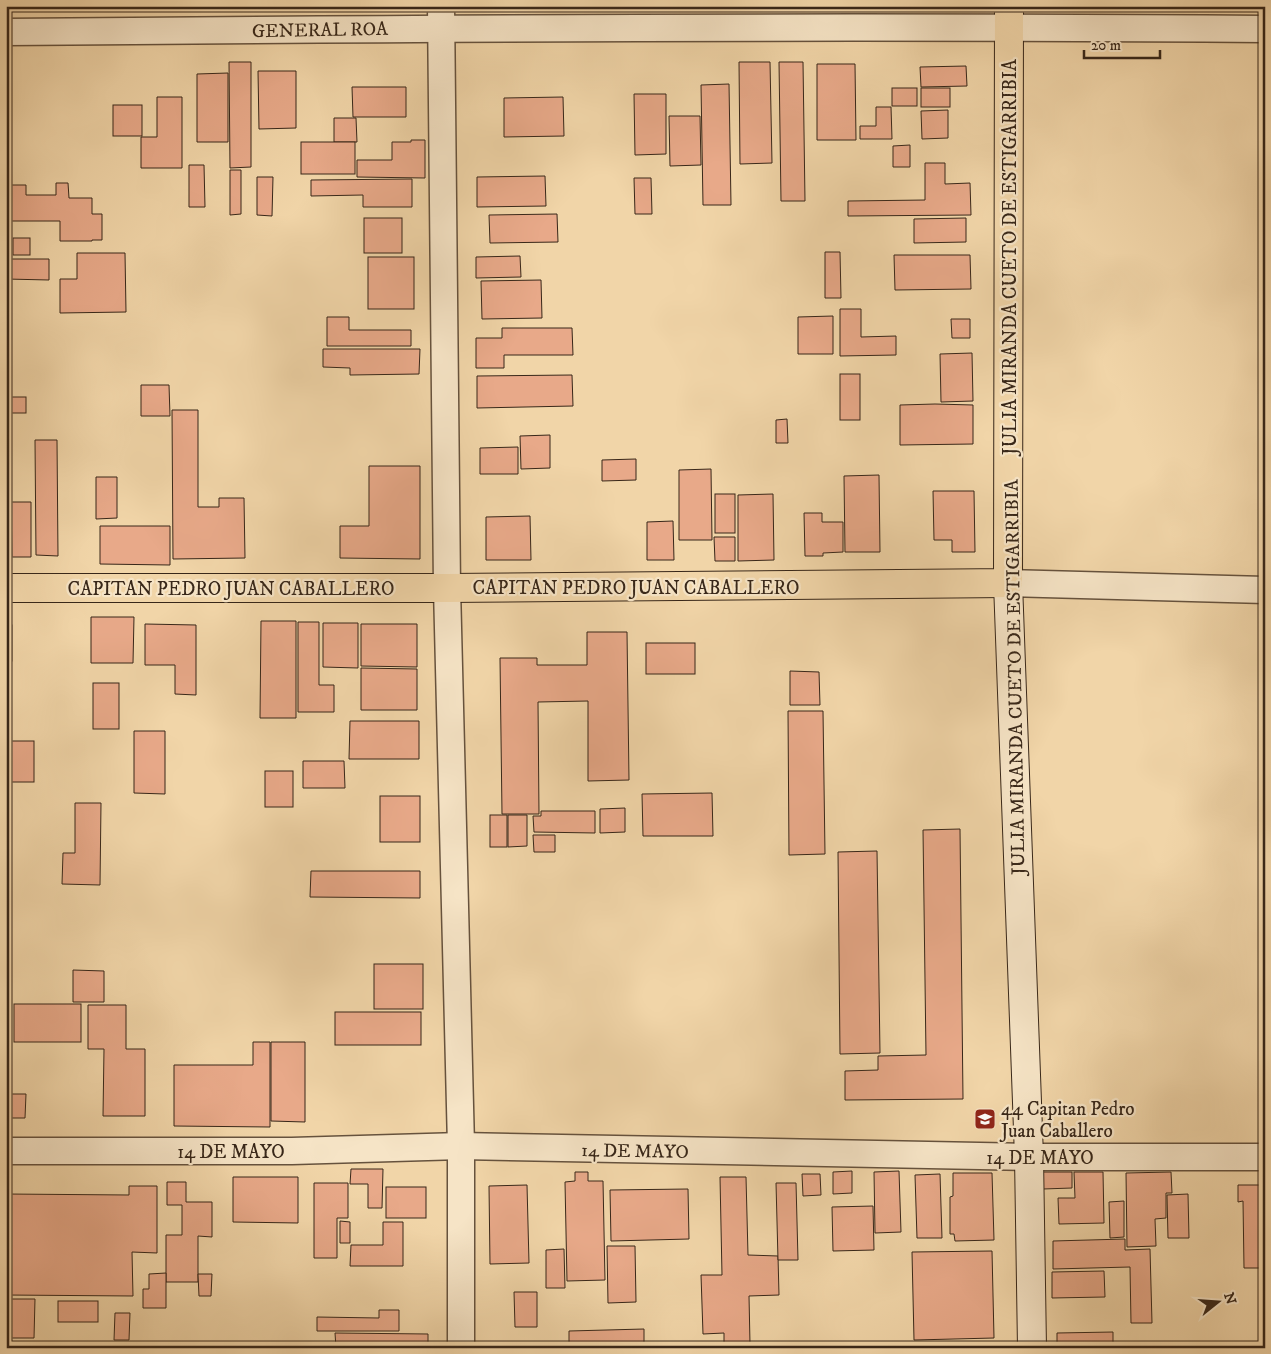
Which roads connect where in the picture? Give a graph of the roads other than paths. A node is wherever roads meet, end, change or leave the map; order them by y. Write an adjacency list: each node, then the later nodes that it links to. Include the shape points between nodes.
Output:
1 (442, 17): 2 (street, GENERAL ROA); 4 (street, GENERAL ROA); 7 (street)
2 (1009, 17): 3 (street, GENERAL ROA); 5 (main road, JULIA MIRANDA CUETO DE ESTIGARRIBIA)
3 (1265, 29)
4 (6, 32)
5 (1008, 584): 7 (main road, CAPITAN PEDRO JUAN CABALLERO); 8 (street, CAPITAN PEDRO JUAN CABALLERO); 11 (main road, JULIA MIRANDA CUETO DE ESTIGARRIBIA)
6 (6, 588): 7 (main road, CAPITAN PEDRO JUAN CABALLERO)
7 (447, 588): 9 (street)
8 (1265, 590)
9 (461, 1146): 10 (street, 14 DE MAYO, via 292,1151); 11 (street, 14 DE MAYO); 13 (street)
10 (6, 1151)
11 (1029, 1157): 12 (street, 14 DE MAYO); 14 (main road, JULIA MIRANDA CUETO DE ESTIGARRIBIA)
12 (1265, 1157)
13 (461, 1348)
14 (1032, 1348)

